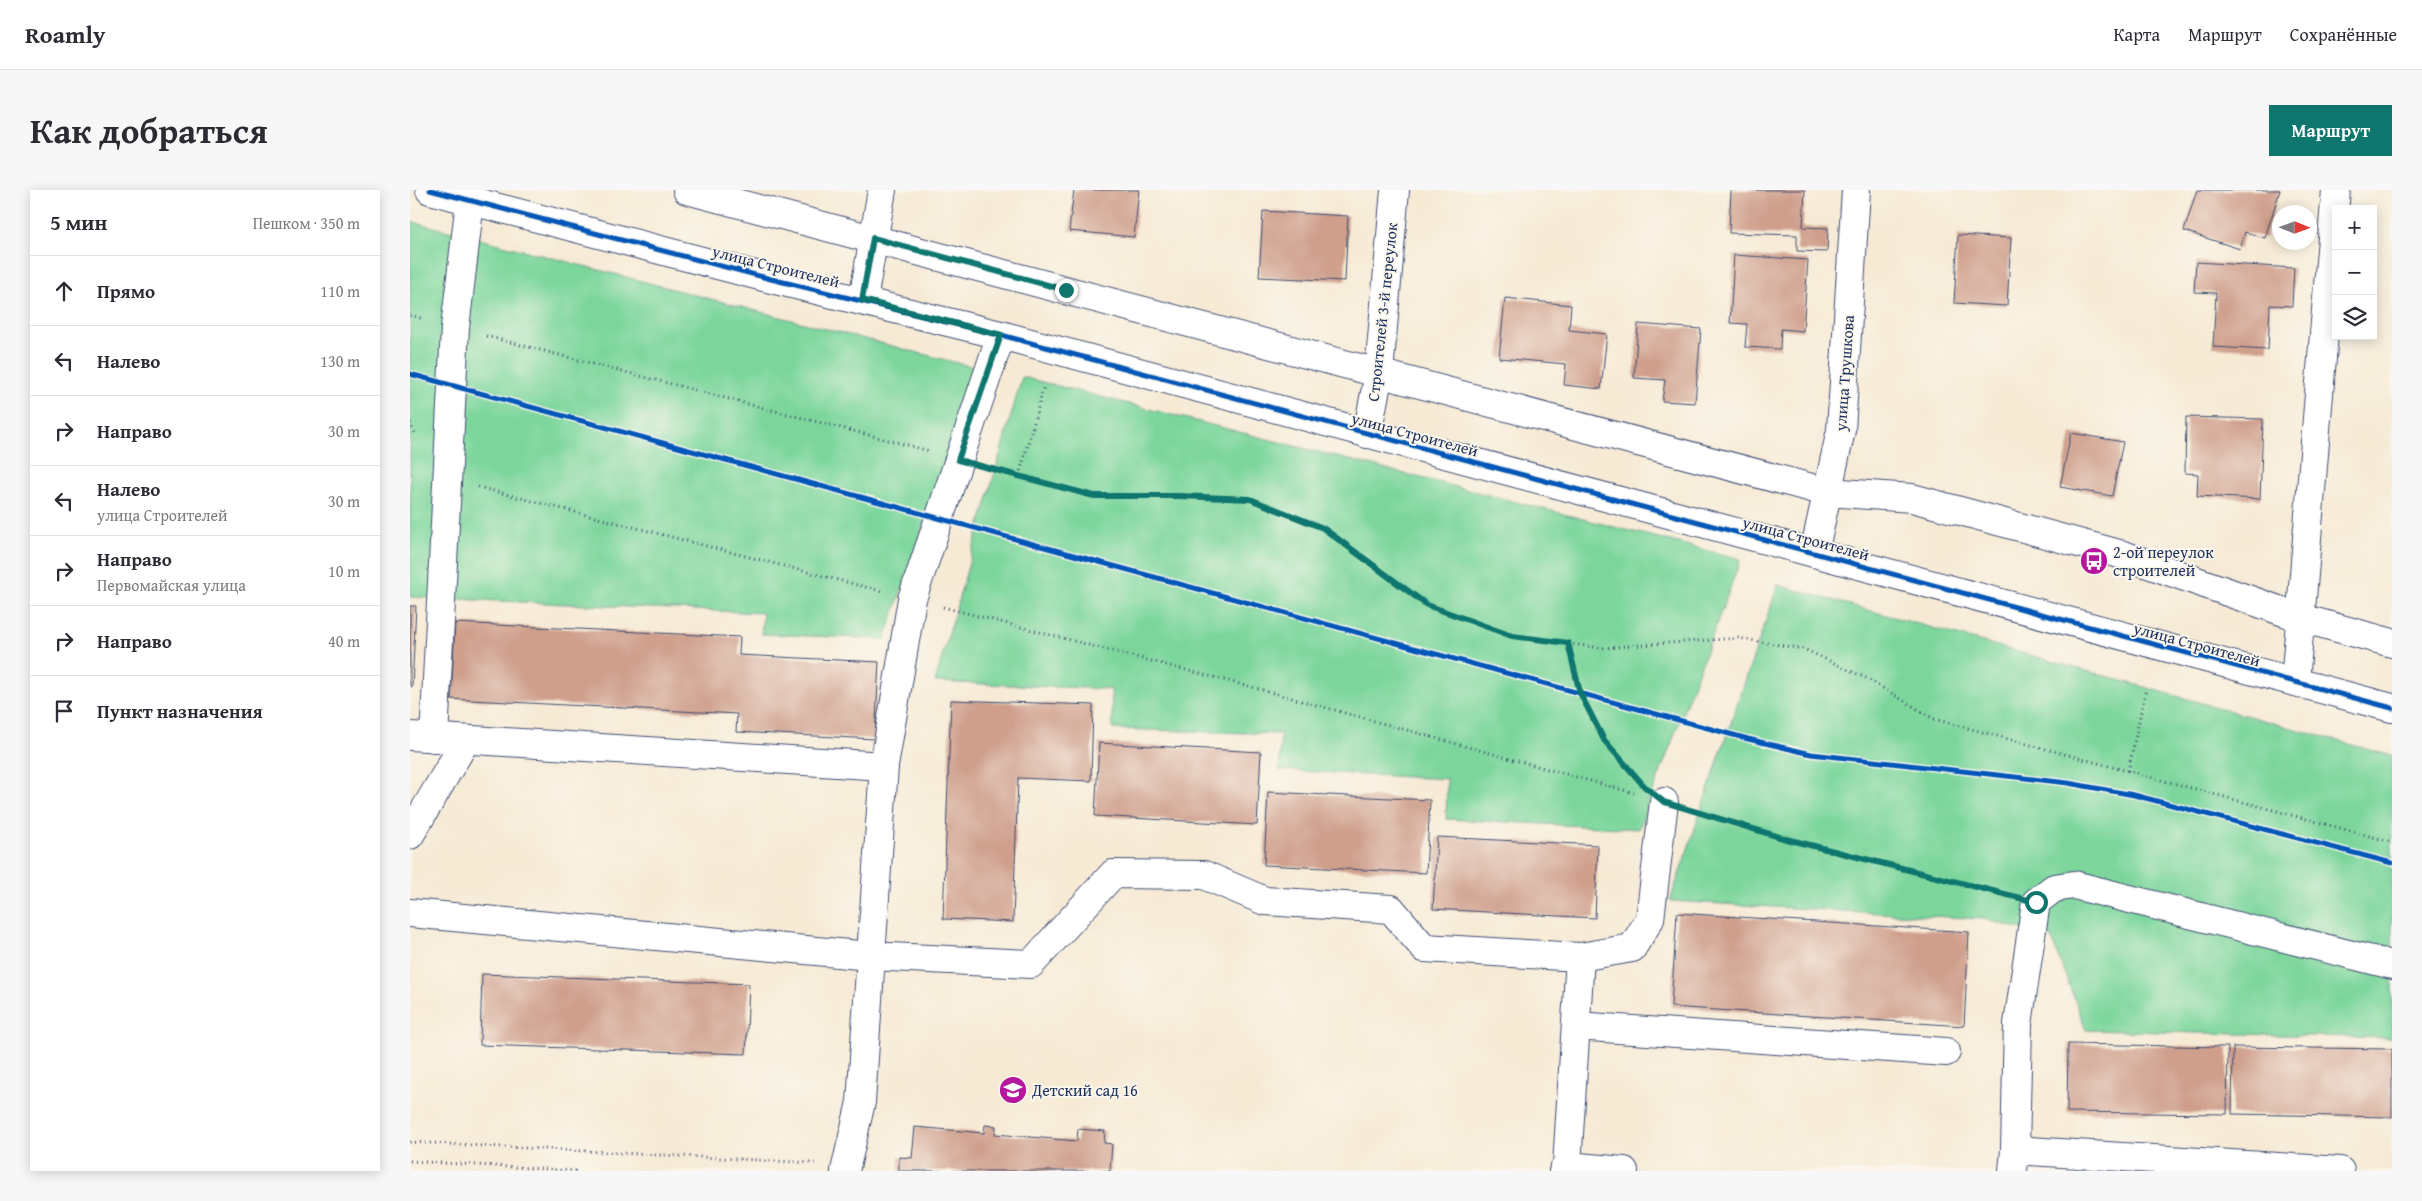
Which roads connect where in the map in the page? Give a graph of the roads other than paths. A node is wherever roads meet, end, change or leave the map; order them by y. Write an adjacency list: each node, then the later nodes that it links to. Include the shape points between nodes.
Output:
1 (430, 190): 7 (street, улица Строителей)
2 (687, 190): 8 (street)
3 (882, 190): 8 (street)
4 (1395, 190): 11 (street, Строителей 3-й переулок)
5 (1856, 190): 13 (street, улица Трушкова, via 1840,430)
6 (2336, 190): 15 (street)
7 (470, 201): 9 (street, улица Строителей); 19 (street, via 456,328 448,479)
8 (873, 238): 9 (street); 11 (street)
9 (862, 300): 10 (street, улица Строителей)
10 (1001, 335): 12 (street, улица Строителей); 21 (street, via 912,599)
11 (1379, 373): 12 (street, Строителей 3-й переулок); 13 (street)
12 (1367, 434): 14 (street, улица Строителей)
13 (1827, 492): 14 (street, улица Трушкова); 15 (street, via 1922,501 2123,555)
14 (1814, 553): 17 (street, улица Строителей)
15 (2301, 618): 16 (street); 17 (street)
16 (2392, 643)
17 (2295, 682): 18 (street, улица Строителей)
18 (2392, 708)
19 (422, 737): 20 (street)
20 (466, 740): 21 (street); 23 (street)
21 (884, 766): 25 (street)
22 (1664, 802): 26 (street, via 1650,919 1632,948)
23 (410, 835)
24 (410, 913): 25 (street)
25 (870, 956): 26 (street, via 1031,964 1113,874 1204,875 1265,901 1391,909 1424,948); 31 (street, via 861,1102)
26 (1580, 957): 28 (street)
27 (2392, 965): 30 (street, via 2074,885 2054,888 2036,902 2018,1024)
28 (1576, 1026): 29 (street); 32 (street)
29 (1946, 1052)
30 (2014, 1160): 34 (street)
31 (845, 1168)
32 (1565, 1168): 33 (street)
33 (1624, 1171)
34 (2340, 1171)

